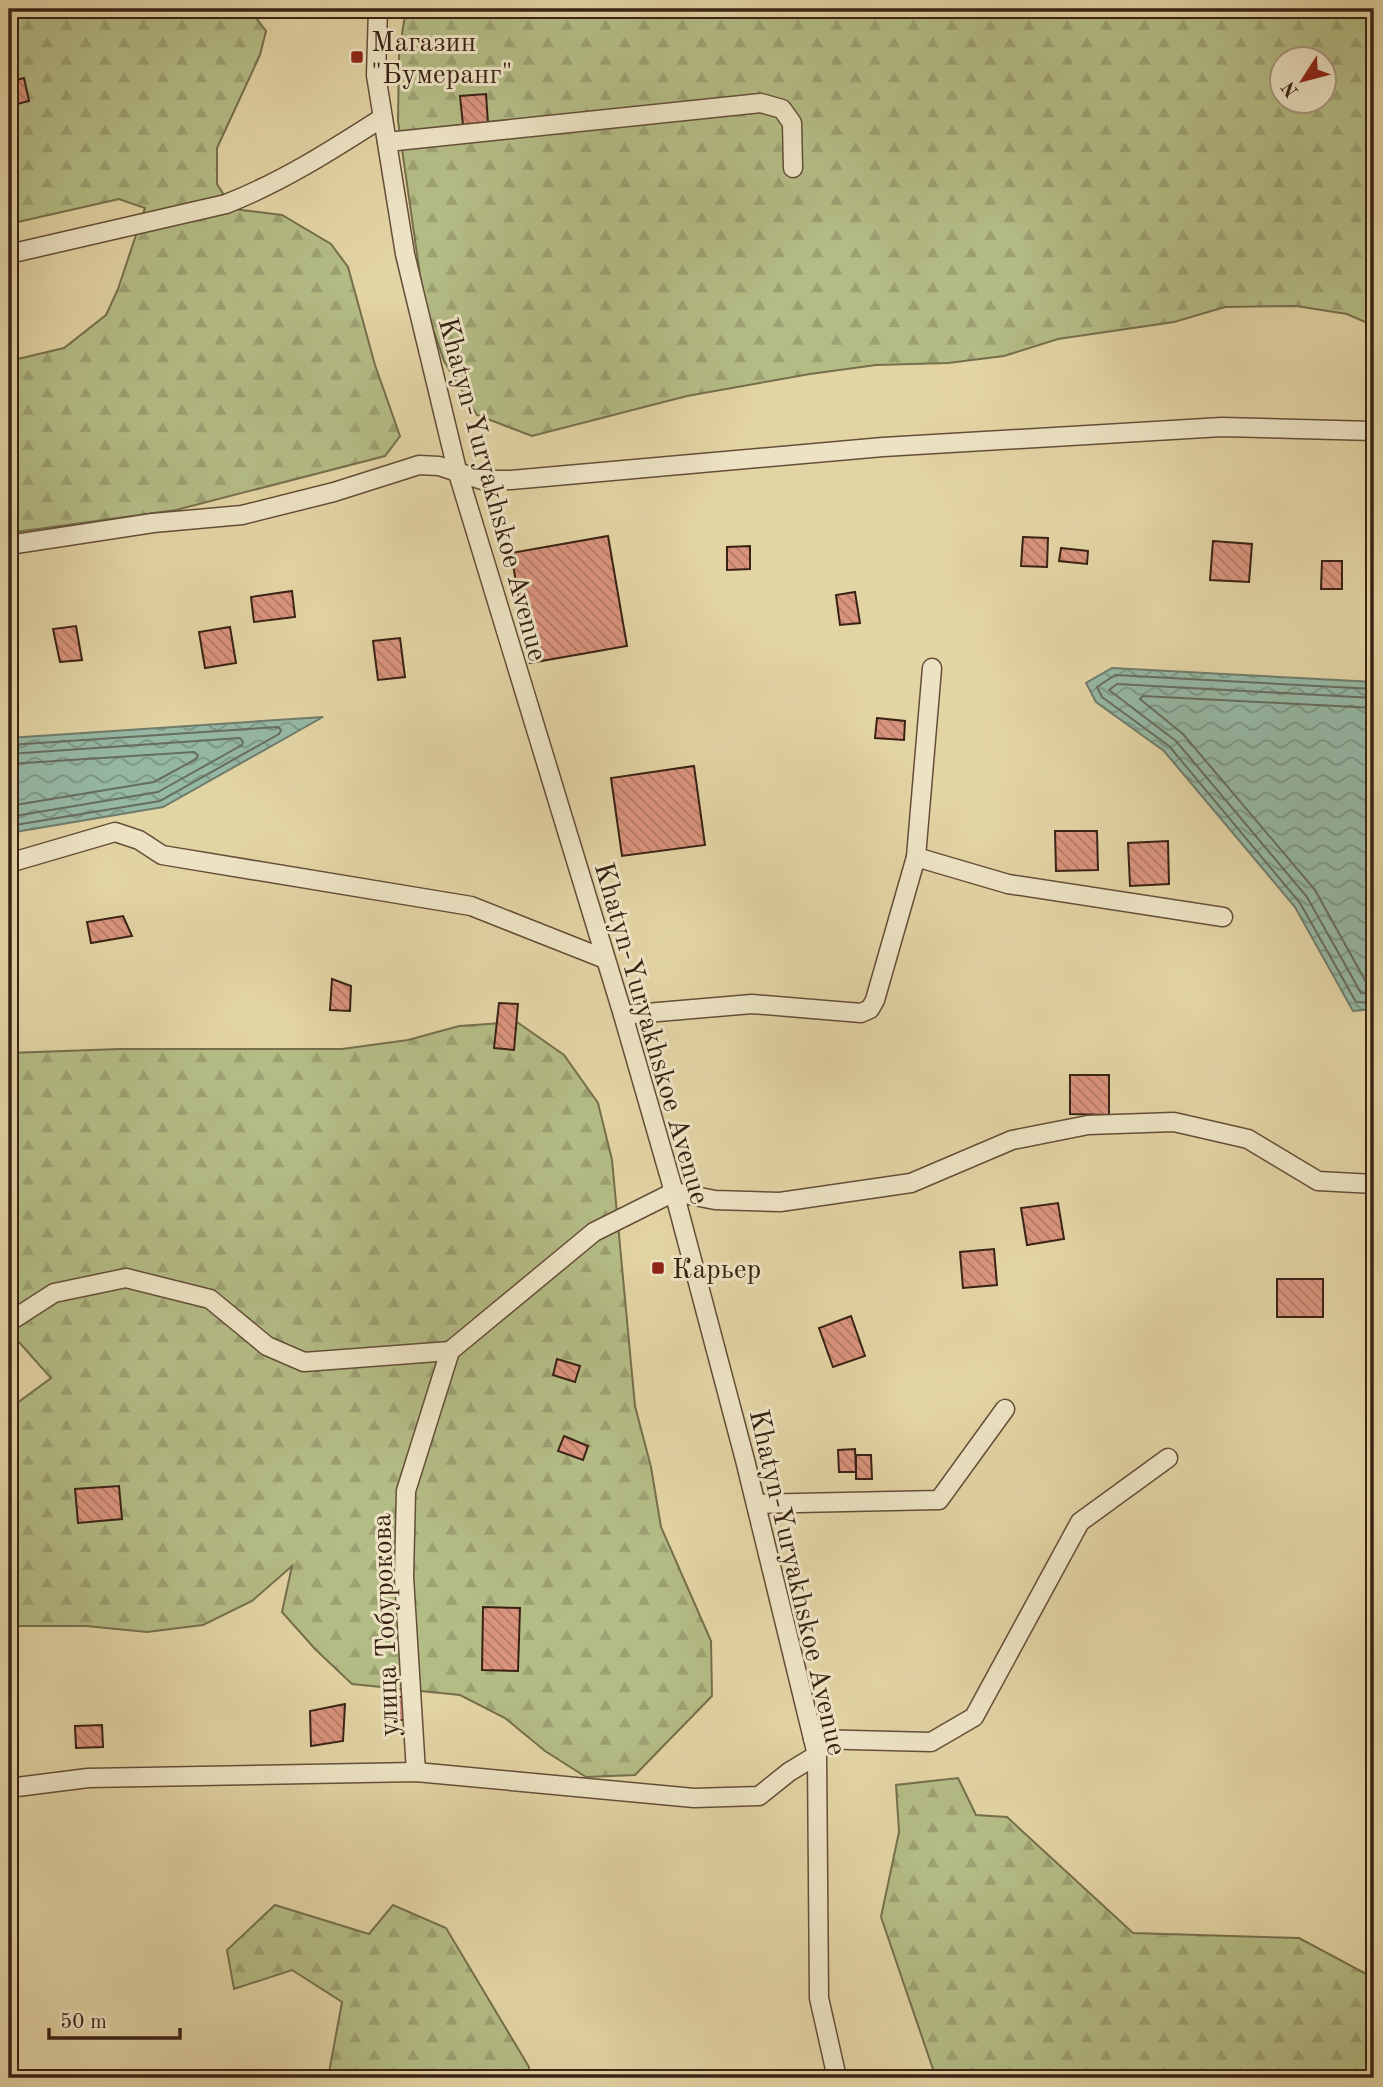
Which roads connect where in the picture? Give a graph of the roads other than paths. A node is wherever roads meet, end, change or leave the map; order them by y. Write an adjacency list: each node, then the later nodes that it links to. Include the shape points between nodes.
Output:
1 (377, 9): 2 (street, Khatyn-Yuryakhskoe Avenue, via 376,75)
2 (382, 118): 3 (street, Khatyn-Yuryakhskoe Avenue); 5 (street, via 300,169 226,204)
3 (387, 142): 4 (street, via 761,103 782,109 792,122); 7 (street, Khatyn-Yuryakhskoe Avenue, via 405,254)
4 (793, 168)
5 (9, 254)
6 (1374, 431): 7 (street, via 1208,428 883,447 511,480 482,480)
7 (457, 470): 8 (street, via 419,465 242,515); 13 (street, Khatyn-Yuryakhskoe Avenue)
8 (9, 545)
9 (932, 668): 10 (street)
10 (915, 857): 12 (street, via 1008,884); 14 (street, via 870,1009 861,1013 752,1004)
11 (9, 863): 13 (street, via 115,832 162,855 471,906)
12 (1223, 917)
13 (605, 959): 14 (street, Khatyn-Yuryakhskoe Avenue)
14 (623, 1015): 16 (street, Khatyn-Yuryakhskoe Avenue)
15 (1374, 1184): 16 (street, via 1318,1181 1248,1139 1174,1122 1088,1125 1012,1140 911,1183 780,1202 715,1200)
16 (674, 1192): 18 (street, via 594,1232); 21 (street, Khatyn-Yuryakhskoe Avenue)
17 (9, 1322): 18 (street, via 54,1293 126,1278 209,1299 267,1346 304,1362)
18 (450, 1351): 23 (street, улица Тобурокова, via 405,1491 404,1577)
19 (1005, 1409): 21 (street, via 939,1500)
20 (1168, 1458): 22 (street, via 1080,1522 975,1717 930,1742)
21 (756, 1504): 22 (street, Khatyn-Yuryakhskoe Avenue)
22 (815, 1747): 23 (street, via 759,1796 694,1798); 25 (street, Khatyn-Yuryakhskoe Avenue, via 819,1998)
23 (416, 1772): 24 (street, via 88,1778)
24 (9, 1788)
25 (837, 2078)

